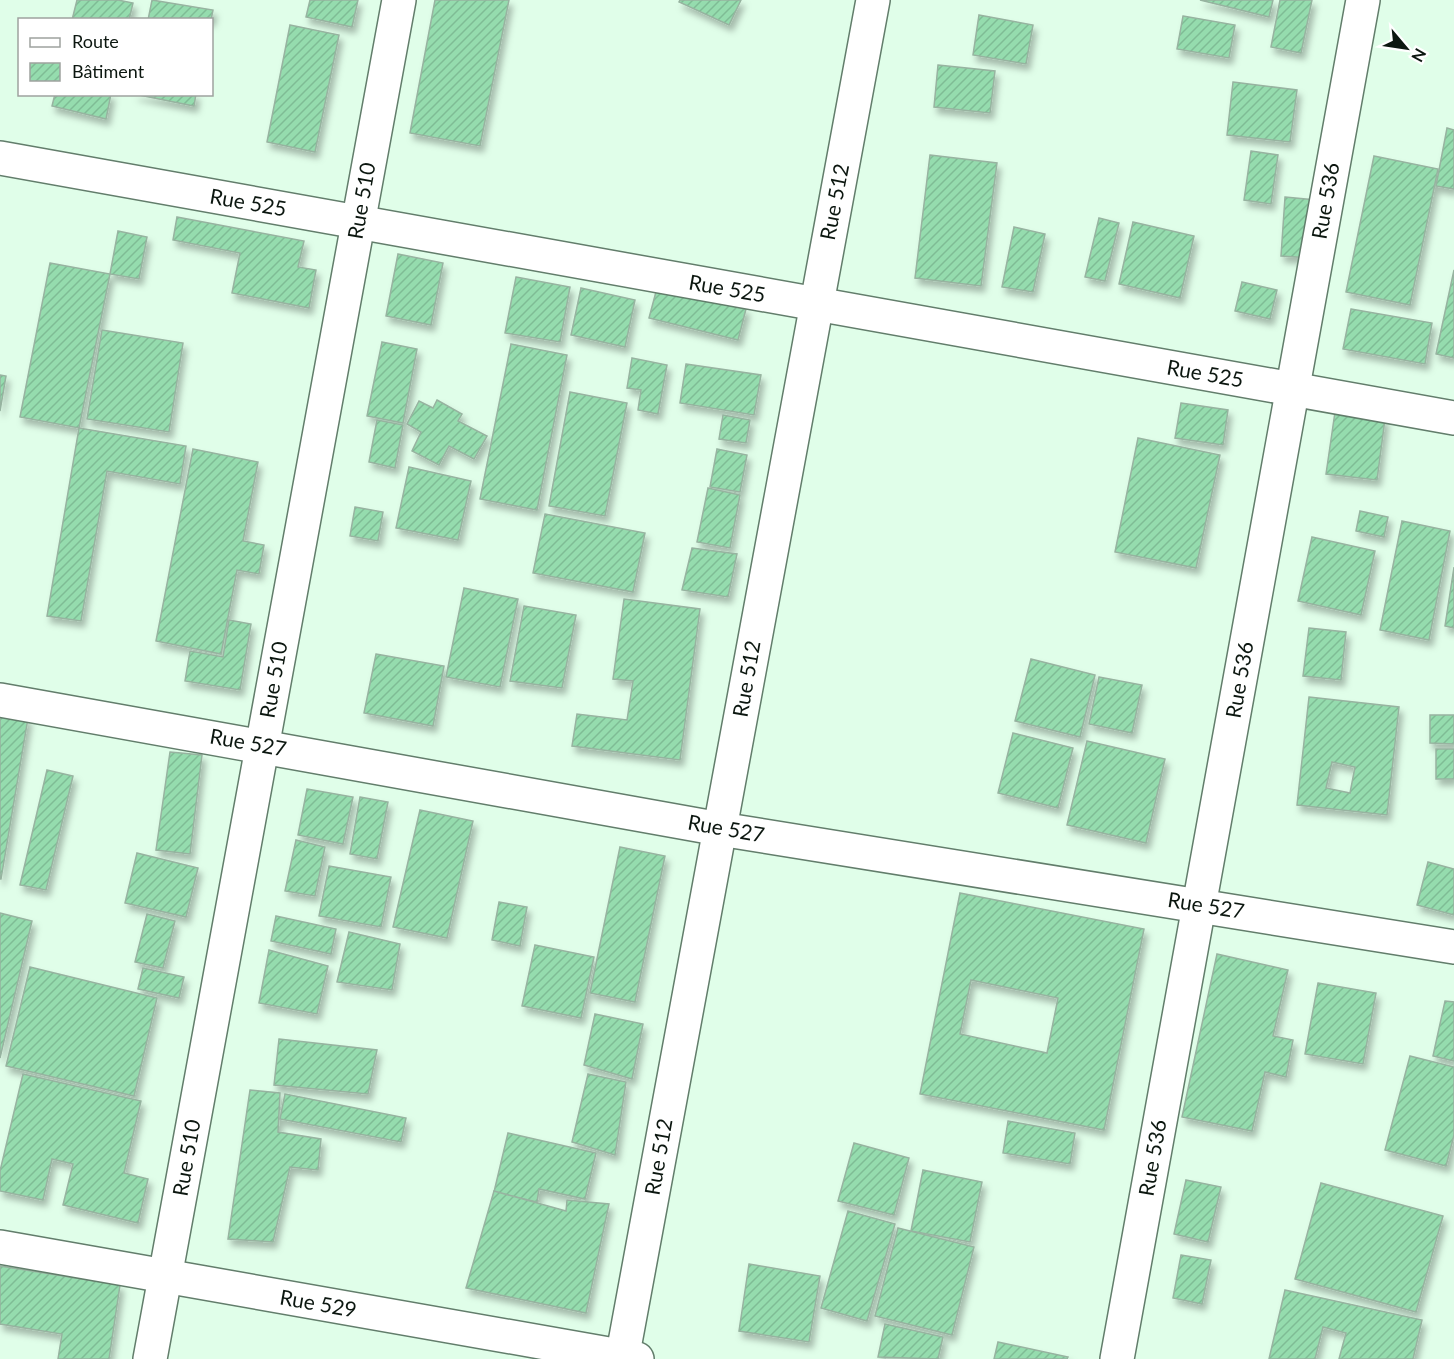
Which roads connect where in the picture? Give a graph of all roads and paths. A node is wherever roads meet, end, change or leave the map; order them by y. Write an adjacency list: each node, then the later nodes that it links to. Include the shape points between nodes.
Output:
1 (399, 0): 5 (street, Rue 510)
2 (873, 0): 6 (street, Rue 512)
3 (1362, 0): 7 (street, Rue 536)
4 (0, 158): 5 (street, Rue 525)
5 (358, 223): 6 (street, Rue 525); 10 (street, Rue 510)
6 (816, 305): 7 (street, Rue 525); 11 (street, Rue 512)
7 (1293, 389): 8 (street, Rue 525); 12 (street, Rue 536)
8 (1454, 418)
9 (0, 700): 10 (street, Rue 527)
10 (262, 745): 11 (street, Rue 527); 15 (street, Rue 510)
11 (720, 829): 12 (street, Rue 527); 16 (street, Rue 512)
12 (1199, 904): 13 (street, Rue 527); 18 (street, Rue 536)
13 (1454, 947)
14 (0, 1247): 15 (street, Rue 529)
15 (165, 1278): 16 (street, Rue 529); 17 (street, Rue 510)
16 (627, 1358)
17 (150, 1359)
18 (1117, 1359)

